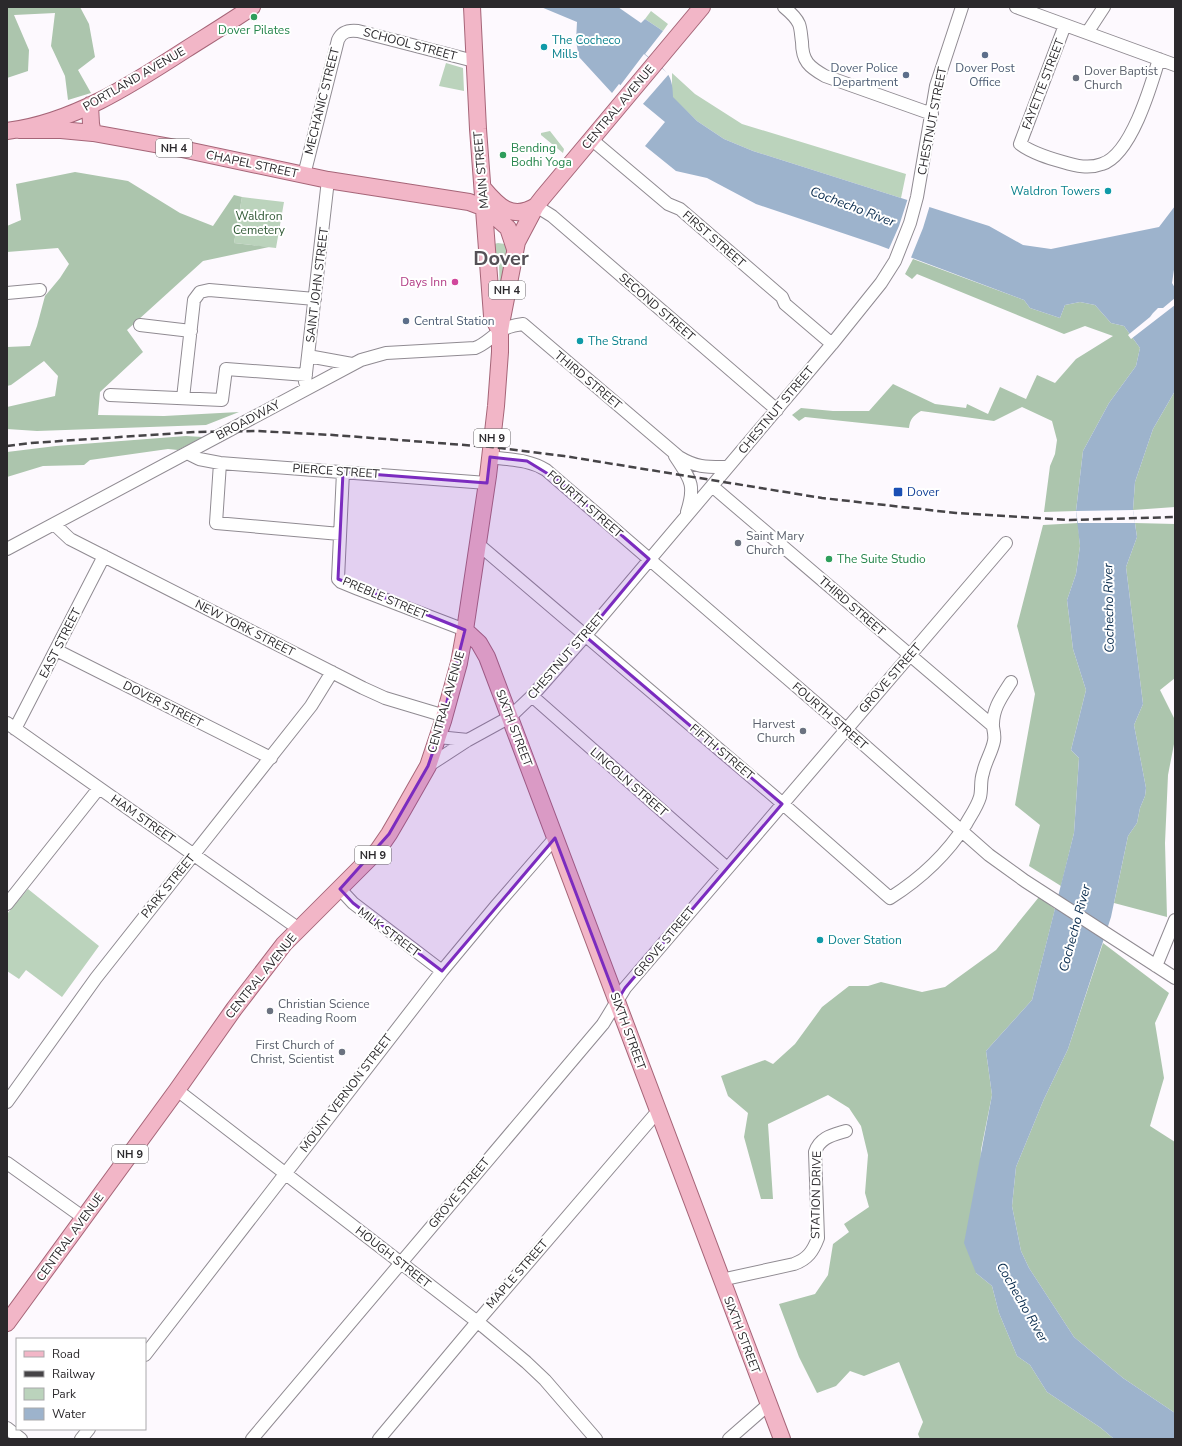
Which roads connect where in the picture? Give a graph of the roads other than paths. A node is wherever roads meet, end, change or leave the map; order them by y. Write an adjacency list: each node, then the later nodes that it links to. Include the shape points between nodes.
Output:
1 (252, 7): 14 (main road, PORTLAND AVENUE, via 162,65)
2 (472, 7): 12 (main road, MAIN STREET)
3 (702, 7): 18 (main road, CENTRAL AVENUE / NH 4)
4 (784, 7): 15 (street, via 798,22 802,52 816,71)
5 (962, 7): 15 (street, CHESTNUT STREET, via 938,80)
6 (1016, 7): 8 (street)
7 (1104, 7): 10 (street)
8 (1065, 25): 10 (street); 11 (street, FAYETTE STREET, via 1020,144 1048,157 1090,167 1109,161 1130,136)
9 (346, 31): 12 (street, SCHOOL STREET, via 358,31); 19 (street, MECHANIC STREET, via 338,40)
10 (1087, 33): 11 (street)
11 (1159, 59): 13 (street)
12 (474, 61): 21 (main road, MAIN STREET)
13 (1175, 65)
14 (90, 105): 16 (main road, PORTLAND AVENUE, via 61,118); 17 (main road)
15 (932, 114): 32 (street, CHESTNUT STREET, via 920,184 910,223 895,261 881,283)
16 (13, 131): 17 (main road, CHAPEL STREET / NH 4, via 61,130)
17 (93, 133): 19 (main road, CHAPEL STREET / NH 4)
18 (591, 139): 22 (main road, CENTRAL AVENUE / NH 4); 32 (street, FIRST STREET, via 668,204 680,209)
19 (304, 175): 20 (main road, CHAPEL STREET / NH 4)
20 (328, 180): 23 (main road, CHAPEL STREET, via 469,202); 28 (street, SAINT JOHN STREET)
21 (483, 188): 22 (main road, via 508,211 527,212); 23 (main road, MAIN STREET)
22 (536, 206): 25 (main road, CENTRAL AVENUE / NH 4, via 517,242); 39 (street, SECOND STREET, via 552,216)
23 (485, 208): 24 (main road, MAIN STREET / NH 9); 25 (main road, via 508,228)
24 (487, 242): 25 (main road, via 493,237); 31 (main road, MAIN STREET / NH 9, via 492,316)
25 (513, 243): 31 (main road, CENTRAL AVENUE / NH 4)
26 (40, 290): 27 (street)
27 (7, 293)
28 (315, 299): 30 (street, via 204,291 194,300); 33 (street, SAINT JOHN STREET)
29 (140, 326): 30 (street)
30 (191, 331): 38 (street)
31 (500, 331): 34 (street, BROADWAY, via 482,346 475,348 386,353 370,356); 40 (street, THIRD STREET, via 523,324); 42 (main road, CENTRAL AVENUE / NH 9)
32 (832, 344): 39 (street, CHESTNUT STREET)
33 (308, 356): 34 (street); 35 (street, SAINT JOHN STREET)
34 (352, 364): 36 (street, BROADWAY)
35 (306, 375): 36 (street, SAINT JOHN STREET); 38 (street, via 226,369 222,400)
36 (305, 389): 41 (street, BROADWAY)
37 (110, 395): 38 (street)
38 (183, 398)
39 (777, 410): 44 (street, CHESTNUT STREET)
40 (672, 451): 44 (street, THIRD STREET, via 697,466); 48 (street, THIRD STREET, via 691,482 691,498)
41 (187, 453): 43 (street, PIERCE STREET); 49 (street, BROADWAY)
42 (490, 457): 46 (main road, CENTRAL AVENUE / NH 9); 55 (street, FOURTH STREET, via 536,464)
43 (220, 463): 45 (street, PIERCE STREET); 50 (street, via 216,523)
44 (728, 467): 47 (street, CHESTNUT STREET)
45 (343, 472): 46 (street, PIERCE STREET); 50 (street, PREBLE STREET)
46 (487, 483): 52 (main road, CENTRAL AVENUE / NH 9)
47 (712, 486): 48 (street, CHESTNUT STREET); 59 (street, THIRD STREET)
48 (685, 518): 55 (street, CHESTNUT STREET)
49 (54, 524): 53 (street, BROADWAY); 54 (street, NEW YORK STREET, via 70,539)
50 (340, 534): 56 (street, PREBLE STREET, via 338,579 341,582)
51 (1006, 543): 59 (street, GROVE STREET)
52 (478, 544): 56 (main road, CENTRAL AVENUE / NH 9); 57 (street, FIFTH STREET)
53 (7, 549)
54 (104, 556): 58 (street, EAST STREET); 60 (street, NEW YORK STREET)
55 (649, 559): 57 (street, CHESTNUT STREET); 67 (street, FOURTH STREET)
56 (466, 630): 63 (main road, CENTRAL AVENUE / NH 9); 64 (main road, SIXTH STREET, via 479,643 487,657)
57 (589, 639): 62 (street, CHESTNUT STREET); 73 (street, FIFTH STREET)
58 (56, 650): 65 (street, EAST STREET); 70 (street, DOVER STREET)
59 (909, 656): 66 (street, THIRD STREET); 67 (street, GROVE STREET)
60 (332, 672): 63 (street, NEW YORK STREET, via 385,698); 70 (street, PARK STREET, via 311,706)
61 (1011, 682): 66 (street, via 999,701)
62 (532, 696): 64 (street, CHESTNUT STREET); 77 (street, LINCOLN STREET)
63 (445, 716): 68 (main road, CENTRAL AVENUE / NH 9)
64 (510, 717): 69 (street, CHESTNUT STREET); 75 (main road, SIXTH STREET)
65 (11, 726): 72 (street, HAM STREET)
66 (993, 726): 74 (street, via 994,743 983,771 980,798)
67 (846, 729): 73 (street, GROVE STREET); 74 (street, FOURTH STREET)
68 (438, 737): 69 (street); 71 (main road, CENTRAL AVENUE / NH 9)
69 (468, 740): 71 (street, CHESTNUT STREET)
70 (271, 758): 76 (street, PARK STREET)
71 (428, 766): 78 (main road, CENTRAL AVENUE / NH 9, via 378,850)
72 (99, 788): 76 (street, HAM STREET); 79 (street)
73 (782, 804): 74 (street, FIFTH STREET, via 890,898 927,870); 77 (street, GROVE STREET)
74 (962, 831): 82 (street, FOURTH STREET, via 1002,865)
75 (555, 838): 83 (street, MOUNT VERNON STREET); 85 (main road, SIXTH STREET)
76 (194, 854): 81 (street, HAM STREET); 87 (street, PARK STREET, via 96,978)
77 (727, 868): 85 (street, GROVE STREET, via 625,988)
78 (340, 889): 81 (main road, CENTRAL AVENUE / NH 9); 83 (street, MILK STREET, via 353,903)
79 (7, 904)
80 (1175, 920): 82 (street)
81 (299, 929): 86 (main road, CENTRAL AVENUE / NH 9, via 284,944 234,1009)
82 (1156, 966): 84 (street, FOURTH STREET)
83 (442, 971): 91 (street, MOUNT VERNON STREET)
84 (1175, 978)
85 (617, 1001): 88 (main road, SIXTH STREET); 93 (street, GROVE STREET, via 603,1024)
86 (177, 1090): 91 (street, HOUGH STREET); 92 (main road, CENTRAL AVENUE / NH 9)
87 (7, 1102)
88 (658, 1111): 94 (main road, SIXTH STREET); 95 (street, MAPLE STREET)
89 (846, 1131): 94 (street, STATION DRIVE, via 828,1136 817,1146 815,1152 818,1238 810,1254 794,1264)
90 (7, 1164): 92 (street)
91 (285, 1174): 93 (street, HOUGH STREET); 97 (street, MOUNT VERNON STREET)
92 (84, 1218): 96 (main road, CENTRAL AVENUE / NH 9)
93 (400, 1263): 95 (street, HOUGH STREET); 103 (street, GROVE STREET)
94 (721, 1280): 98 (main road, SIXTH STREET)
95 (477, 1322): 104 (street, MAPLE STREET); 105 (street, HOUGH STREET, via 545,1380)
96 (7, 1323)
97 (146, 1354)
98 (769, 1404): 106 (street); 107 (main road, SIXTH STREET)
99 (7, 1428): 101 (street)
100 (88, 1430): 102 (street)
101 (21, 1439)
102 (81, 1439)
103 (252, 1439)
104 (379, 1439)
105 (596, 1439)
106 (729, 1439)
107 (782, 1439)

